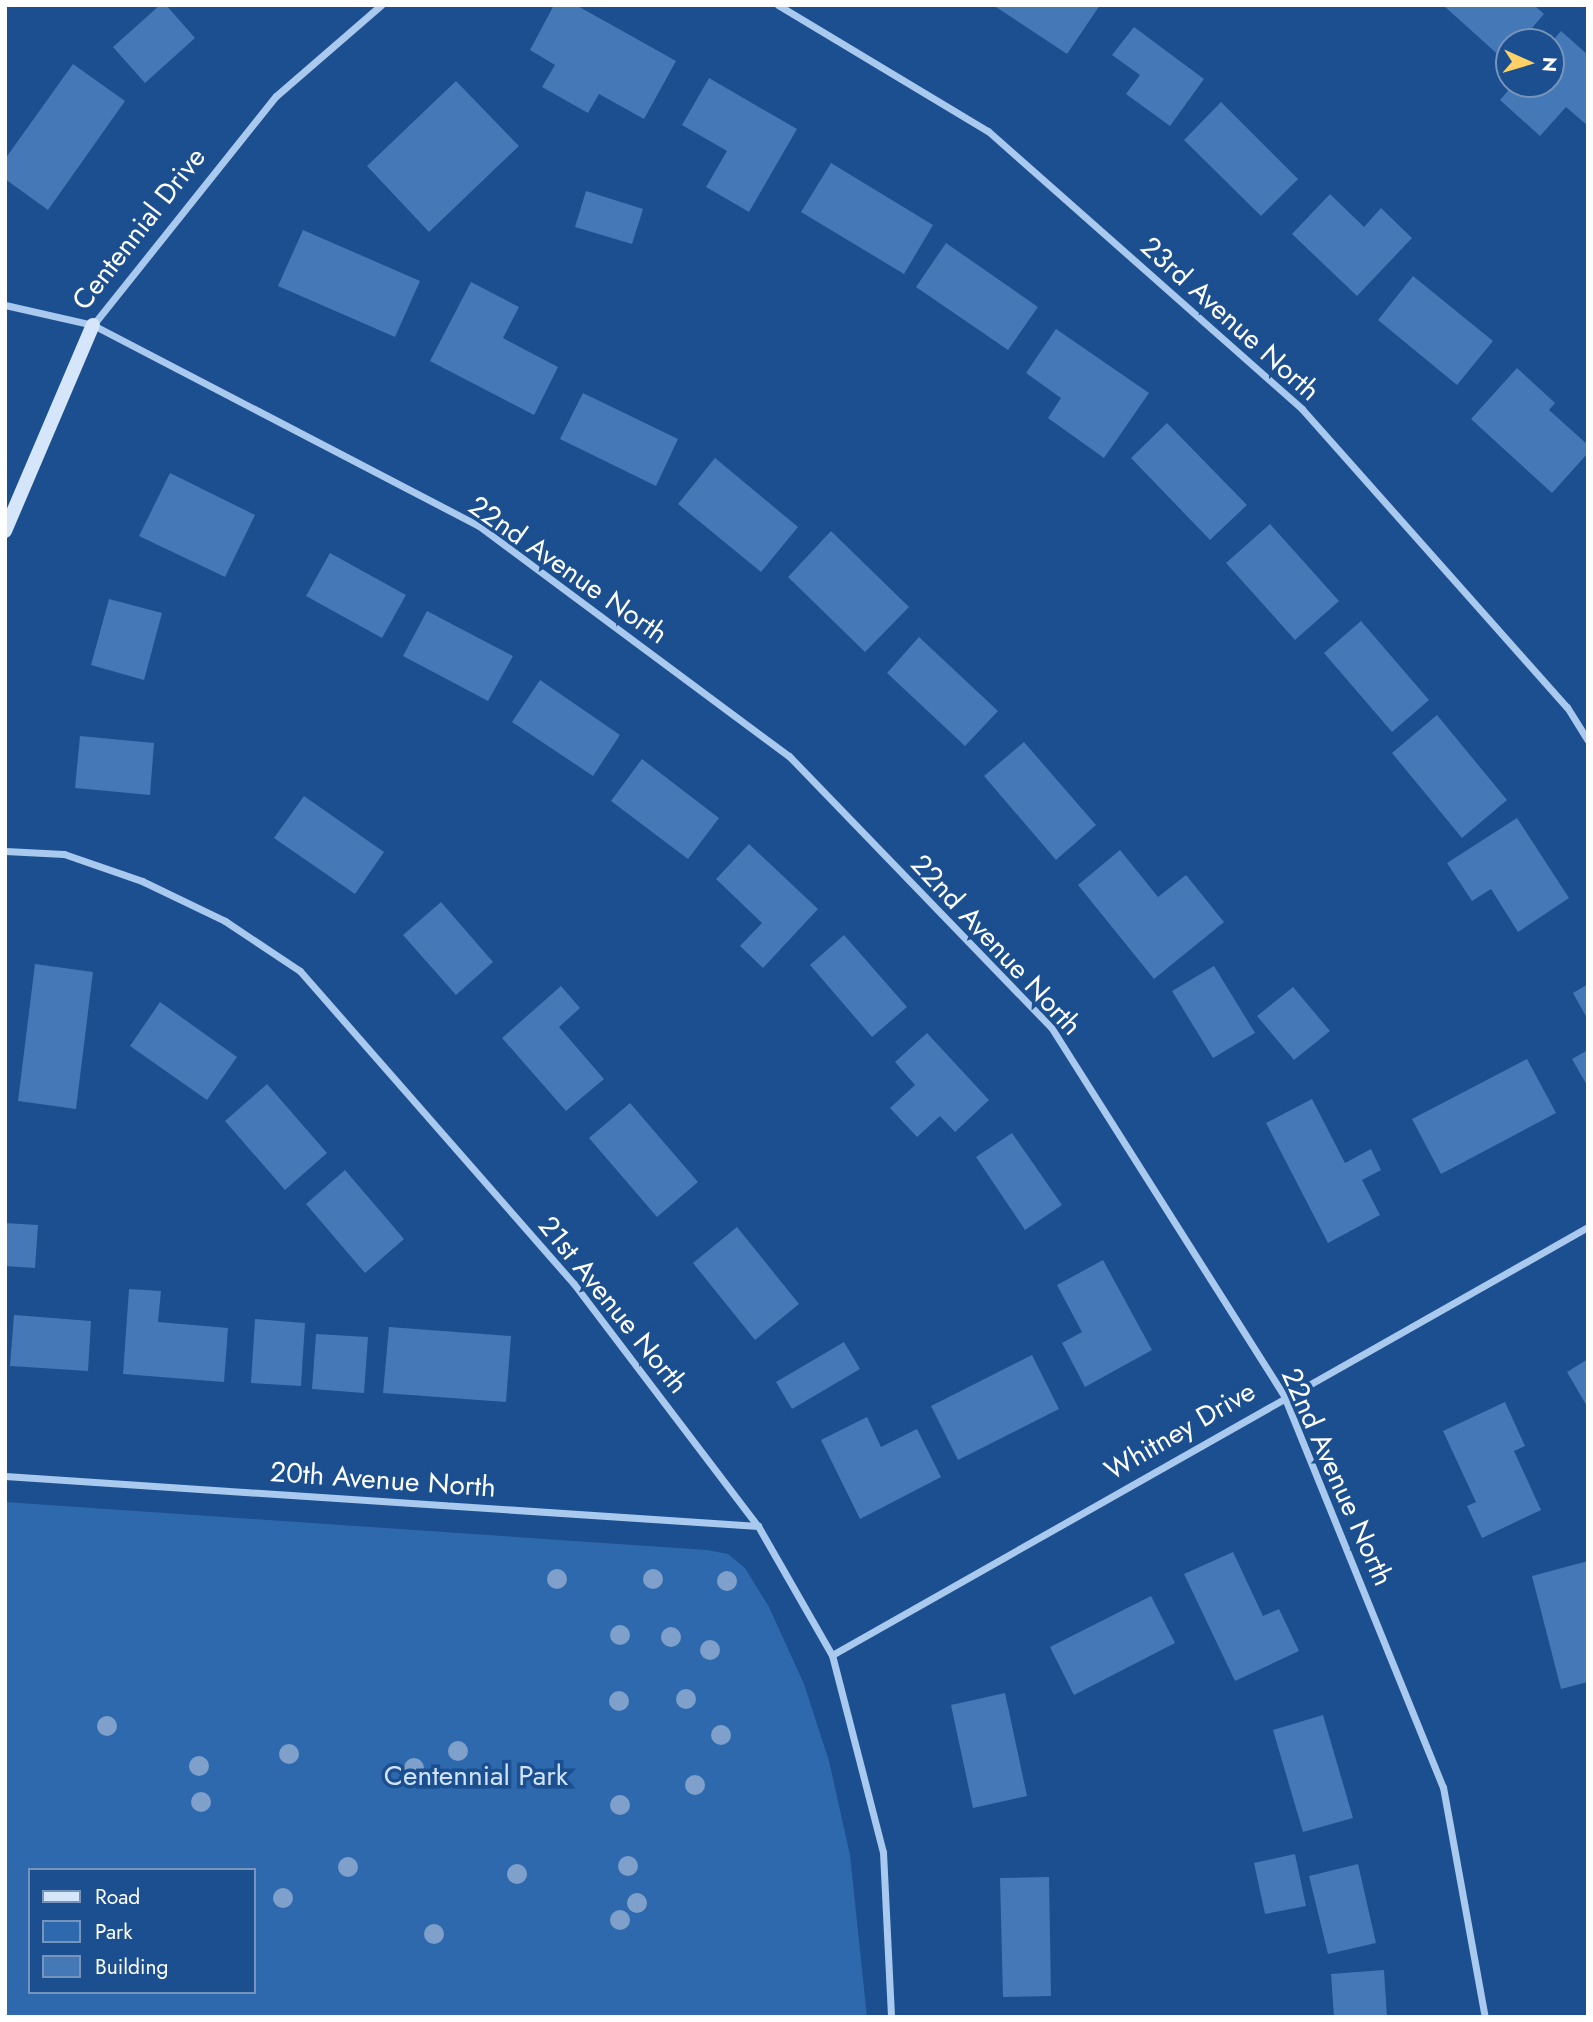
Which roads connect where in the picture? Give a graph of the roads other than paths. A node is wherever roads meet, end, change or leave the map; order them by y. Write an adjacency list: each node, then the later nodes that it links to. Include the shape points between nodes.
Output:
1 (381, 5): 4 (street, Centennial Drive, via 276,96)
2 (778, 5): 6 (street, 23rd Avenue North, via 988,131 1302,410 1567,707)
3 (5, 305): 4 (street, 22nd Avenue North)
4 (93, 325): 5 (street, Centennial Drive); 9 (street, 22nd Avenue North, via 479,526 789,756 1051,1027)
5 (5, 531)
6 (1588, 740)
7 (5, 851): 11 (street, 21st Avenue North, via 64,854 142,881 225,921 300,971 574,1284)
8 (1588, 1227): 9 (street, Whitney Drive)
9 (1284, 1396): 12 (street, Whitney Drive); 14 (street, 22nd Avenue North, via 1443,1787)
10 (5, 1476): 11 (street, 20th Avenue North)
11 (758, 1526): 12 (street, 21st Avenue North)
12 (832, 1655): 13 (street, 21st Avenue North, via 883,1852)
13 (891, 2017)
14 (1485, 2017)

